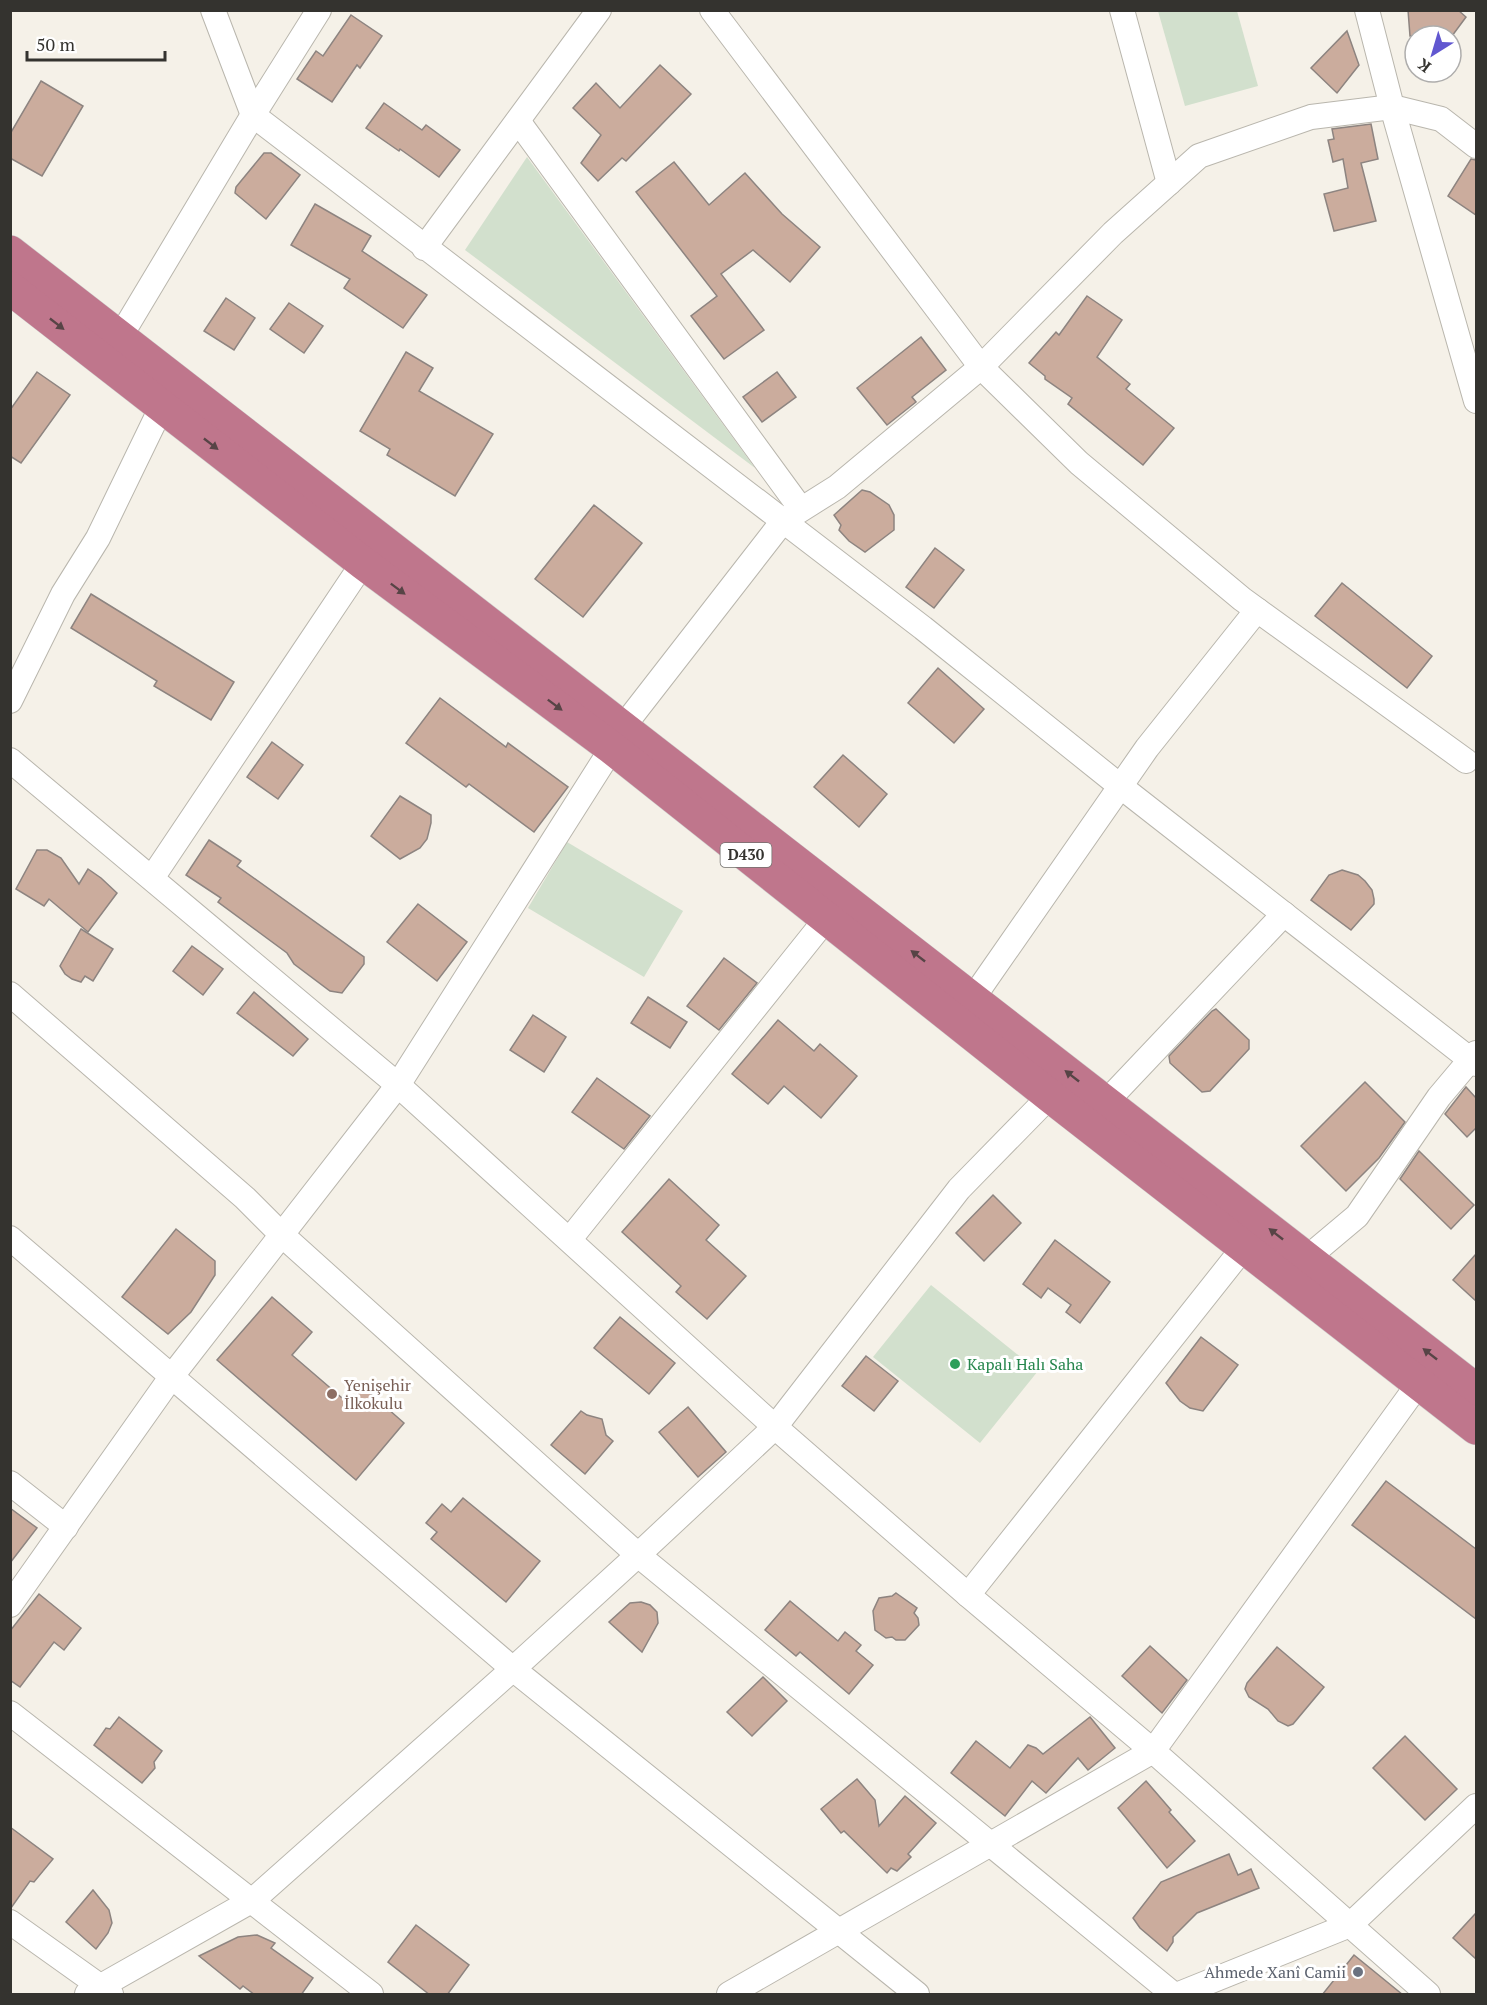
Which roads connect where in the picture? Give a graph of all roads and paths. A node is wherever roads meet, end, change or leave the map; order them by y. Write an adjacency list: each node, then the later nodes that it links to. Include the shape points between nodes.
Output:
1 (213, 10): 8 (street)
2 (319, 10): 8 (street)
3 (599, 10): 9 (street)
4 (712, 10): 16 (street)
5 (1122, 10): 11 (street)
6 (1367, 10): 7 (street)
7 (1392, 106): 10 (street, via 1442,119); 11 (street, via 1311,117 1199,156); 17 (street)
8 (253, 115): 12 (street); 15 (street)
9 (518, 121): 12 (street); 19 (street)
10 (1476, 146)
11 (1169, 183): 16 (street, via 1113,233)
12 (424, 248): 19 (street)
13 (10, 252): 15 (highway, D430)
14 (10, 288): 18 (highway, D430, one-way to 18)
15 (120, 337): 23 (highway, D430)
16 (981, 367): 19 (street, via 837,487); 21 (street, via 1079,463)
17 (1476, 401)
18 (162, 406): 20 (highway, D430, one-way to 20); 22 (street, via 98,538 63,594)
19 (792, 515): 23 (street); 26 (street, via 923,628)
20 (363, 563): 23 (highway, D430, one-way to 23); 27 (street)
21 (1257, 610): 25 (street); 26 (street)
22 (10, 701)
23 (617, 737): 29 (highway, D430); 31 (highway, D430, one-way to 23); 33 (street)
24 (10, 760): 27 (street)
25 (1466, 761)
26 (1120, 786): 28 (street); 31 (street)
27 (152, 878): 33 (street)
28 (1284, 914): 32 (street); 35 (street)
29 (826, 919): 34 (highway, D430); 38 (street)
30 (10, 994): 36 (street, via 245,1198)
31 (973, 999): 35 (highway, D430, one-way to 31)
32 (1475, 1058): 40 (street, via 1439,1097 1357,1216)
33 (398, 1085): 36 (street); 38 (street)
34 (1050, 1096): 39 (highway, D430); 44 (street, via 959,1189)
35 (1106, 1102): 40 (highway, D430, one-way to 35)
36 (282, 1235): 41 (street); 48 (street)
37 (10, 1238): 41 (street)
38 (570, 1239): 44 (street)
39 (1244, 1247): 42 (highway, D430); 49 (street)
40 (1307, 1258): 43 (highway, D430, one-way to 40)
41 (172, 1376): 47 (street); 51 (street)
42 (1419, 1383): 45 (highway, D430); 53 (street)
43 (1476, 1390)
44 (775, 1426): 48 (street); 49 (street)
45 (1476, 1428)
46 (10, 1483): 47 (street)
47 (66, 1527): 50 (street)
48 (638, 1555): 51 (street); 55 (street)
49 (968, 1595): 53 (street)
50 (10, 1605)
51 (513, 1670): 56 (street); 59 (street)
52 (10, 1713): 56 (street)
53 (1154, 1751): 55 (street); 58 (street)
54 (1476, 1806): 58 (street)
55 (991, 1845): 59 (street); 64 (street)
56 (253, 1900): 60 (street); 61 (street)
57 (10, 1922): 60 (street)
58 (1350, 1925): 65 (street); 66 (street)
59 (839, 1932): 62 (street); 63 (street)
60 (99, 1992)
61 (371, 1995)
62 (729, 1995)
63 (917, 1995)
64 (1173, 1995)
65 (1179, 1995)
66 (1428, 1995)

